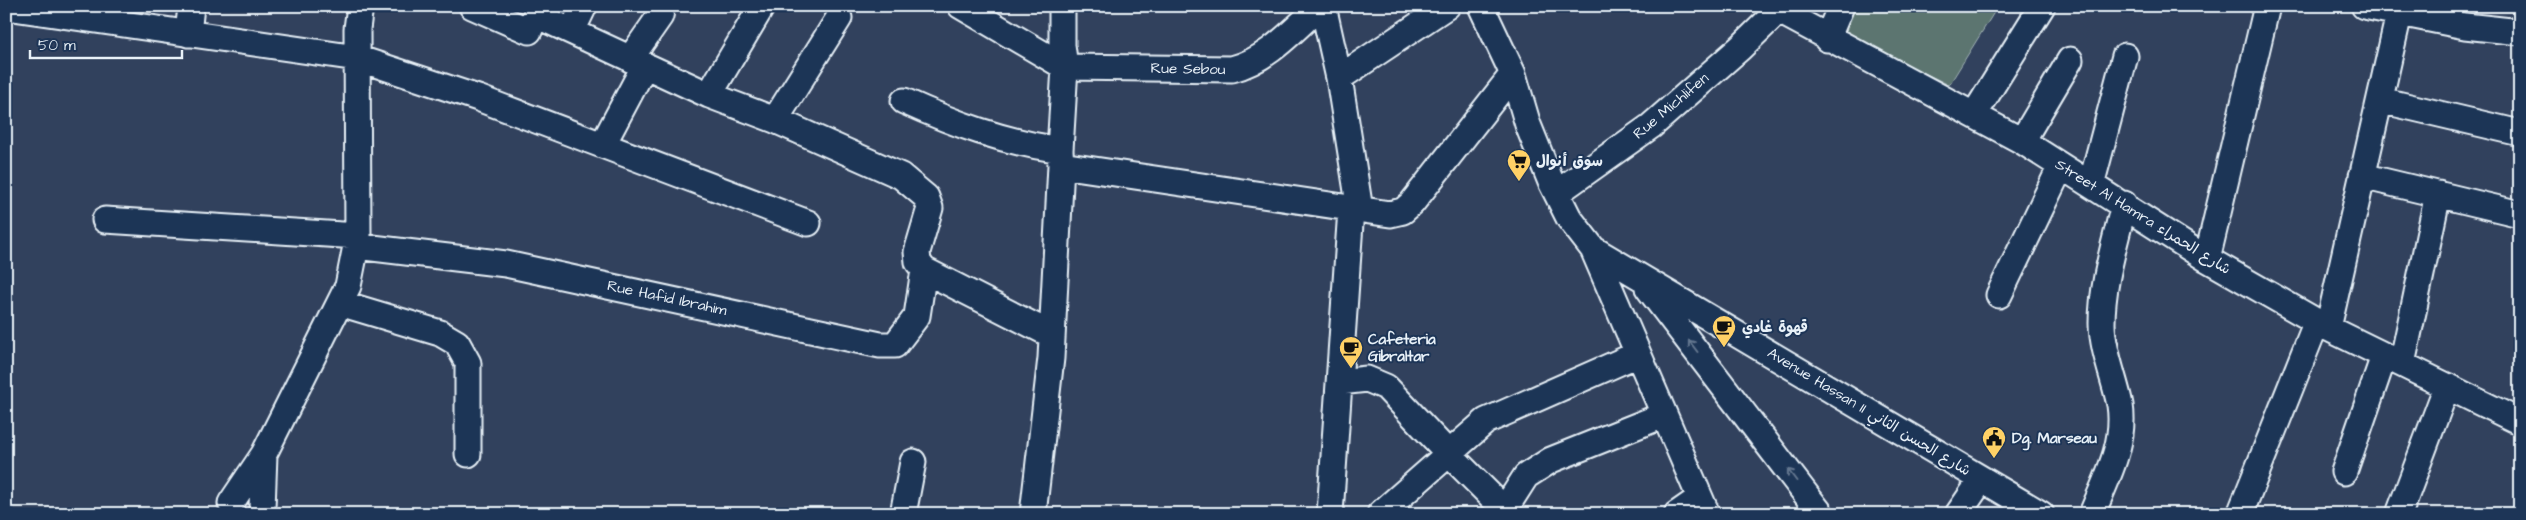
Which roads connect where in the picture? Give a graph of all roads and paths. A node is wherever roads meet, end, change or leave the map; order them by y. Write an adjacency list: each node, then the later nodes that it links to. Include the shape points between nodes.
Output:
1 (191, 6): 22 (street)
2 (360, 6): 25 (street)
3 (472, 6): 20 (street, via 529,31 536,15)
4 (584, 6): 20 (street)
5 (662, 6): 27 (street)
6 (762, 6): 31 (street)
7 (961, 6): 28 (street)
8 (1062, 6): 28 (street)
9 (1322, 6): 28 (street, Rue Sebou, via 1273,49 1247,66 1232,69); 30 (street)
10 (1448, 6): 30 (street)
11 (1480, 6): 29 (street, Avenue Hassan II شارع الحسن الثاني)
12 (1841, 6): 23 (street)
13 (2042, 6): 34 (street)
14 (2266, 6): 52 (street)
15 (2364, 6): 18 (street)
16 (10, 7): 22 (street)
17 (1774, 9): 23 (street, Street Al Hamra شارع الحمراء); 43 (street, Rue Michlifen, via 1740,48 1651,126)
18 (2399, 14): 21 (street); 32 (street)
19 (839, 18): 35 (street)
20 (572, 31): 27 (street)
21 (2520, 32)
22 (188, 34): 25 (street)
23 (1827, 39): 34 (street, Street Al Hamra شارع الحمراء)
24 (2125, 56): 42 (street)
25 (357, 58): 38 (street); 50 (street)
26 (2070, 60): 37 (street)
27 (638, 62): 31 (street); 38 (street)
28 (1064, 67): 39 (street)
29 (1513, 74): 43 (street, Avenue Hassan II شارع الحسن الثاني, via 1528,125); 46 (street, via 1403,211 1390,214)
30 (1339, 78): 46 (street)
31 (709, 95): 35 (street)
32 (2380, 100): 36 (street); 41 (street)
33 (904, 101): 39 (street, via 955,124)
34 (1974, 115): 37 (street, Street Al Hamra شارع الحمراء)
35 (775, 120): 53 (street, via 901,176 926,197 930,208 917,252 918,262)
36 (2520, 132)
37 (2022, 141): 40 (street, Street Al Hamra شارع الحمراء)
38 (604, 144): 49 (street)
39 (1060, 158): 46 (street); 58 (street)
40 (2061, 166): 42 (street, Street Al Hamra شارع الحمراء); 55 (street)
41 (2362, 176): 44 (street); 57 (street)
42 (2092, 185): 45 (street, Street Al Hamra شارع الحمراء)
43 (1558, 192): 51 (street, Avenue Hassan II شارع الحسن الثاني, via 1569,218)
44 (2438, 194): 47 (street); 60 (street)
45 (2124, 204): 52 (street, Street Al Hamra شارع الحمراء); 83 (street, via 2103,292 2102,327 2120,406 2122,431 2119,447)
46 (1356, 209): 61 (street)
47 (2520, 214)
48 (105, 220): 50 (street)
49 (808, 223)
50 (357, 241): 53 (street, Rue Hafid Ibrahim, via 506,264 880,345 895,345 917,316); 56 (street, via 348,286)
51 (1592, 249): 54 (street, Avenue Hassan II شارع الحسن الثاني); 59 (street)
52 (2207, 259): 57 (street, Street Al Hamra شارع الحمراء)
53 (924, 270): 58 (street)
54 (1640, 277): 70 (street, Avenue Hassan II شارع الحسن الثاني); 80 (street, one-way to 54)
55 (1999, 294)
56 (340, 303): 65 (street); 66 (street, via 440,332 457,342 468,363)
57 (2322, 324): 60 (street, Street Al Hamra شارع الحمراء); 84 (street)
58 (1052, 335): 76 (street)
59 (1638, 354): 63 (street); 67 (street, via 1486,421)
60 (2393, 360): 62 (street, Street Al Hamra شارع الحمراء); 69 (street)
61 (1340, 382): 67 (street, via 1367,379 1386,387); 77 (street)
62 (2447, 386): 64 (street, Street Al Hamra شارع الحمراء); 85 (street)
63 (1664, 415): 71 (street); 74 (street, via 1551,460 1526,476)
64 (2520, 422)
65 (264, 454): 72 (street); 73 (street)
66 (468, 454)
67 (1450, 455): 74 (street); 78 (street)
68 (913, 462): 75 (street)
69 (2344, 472)
70 (1982, 479): 81 (street); 82 (street, Avenue Hassan II شارع الحسن الثاني)
71 (1703, 506): 79 (street)
72 (227, 508): 73 (street, via 242,500 253,502)
73 (263, 512)
74 (1507, 512)
75 (903, 514)
76 (1033, 514)
77 (1330, 514)
78 (1380, 514)
79 (1677, 514)
80 (1821, 514)
81 (1958, 514)
82 (2041, 514)
83 (2092, 514)
84 (2240, 514)
85 (2399, 514)

